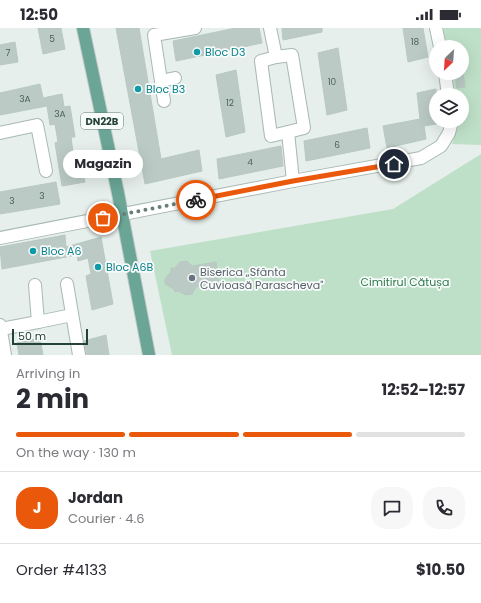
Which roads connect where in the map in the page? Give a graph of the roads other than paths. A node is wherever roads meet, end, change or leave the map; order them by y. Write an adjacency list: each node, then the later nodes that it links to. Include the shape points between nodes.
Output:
1 (83, 28): 15 (main road, DN22B)
2 (195, 28): 8 (street, via 154,35)
3 (270, 28): 6 (street)
4 (436, 28): 5 (street)
5 (439, 40)
6 (276, 57): 11 (street, via 292,55 304,128); 11 (street, via 262,61 271,136)
7 (175, 78): 8 (street)
8 (161, 81): 9 (street)
9 (164, 101)
10 (450, 128): 14 (street, via 441,146 421,158)
11 (288, 132): 14 (street)
12 (0, 133): 13 (street, via 37,125)
13 (46, 171)
14 (293, 181): 15 (street)
15 (121, 214): 16 (street); 24 (main road, DN22B)
16 (0, 238)
17 (67, 284): 19 (street)
18 (35, 285): 20 (street)
19 (72, 315): 20 (street); 23 (street)
20 (38, 322): 21 (street)
21 (0, 327): 22 (street)
22 (5, 355)
23 (79, 355)
24 (149, 355)

